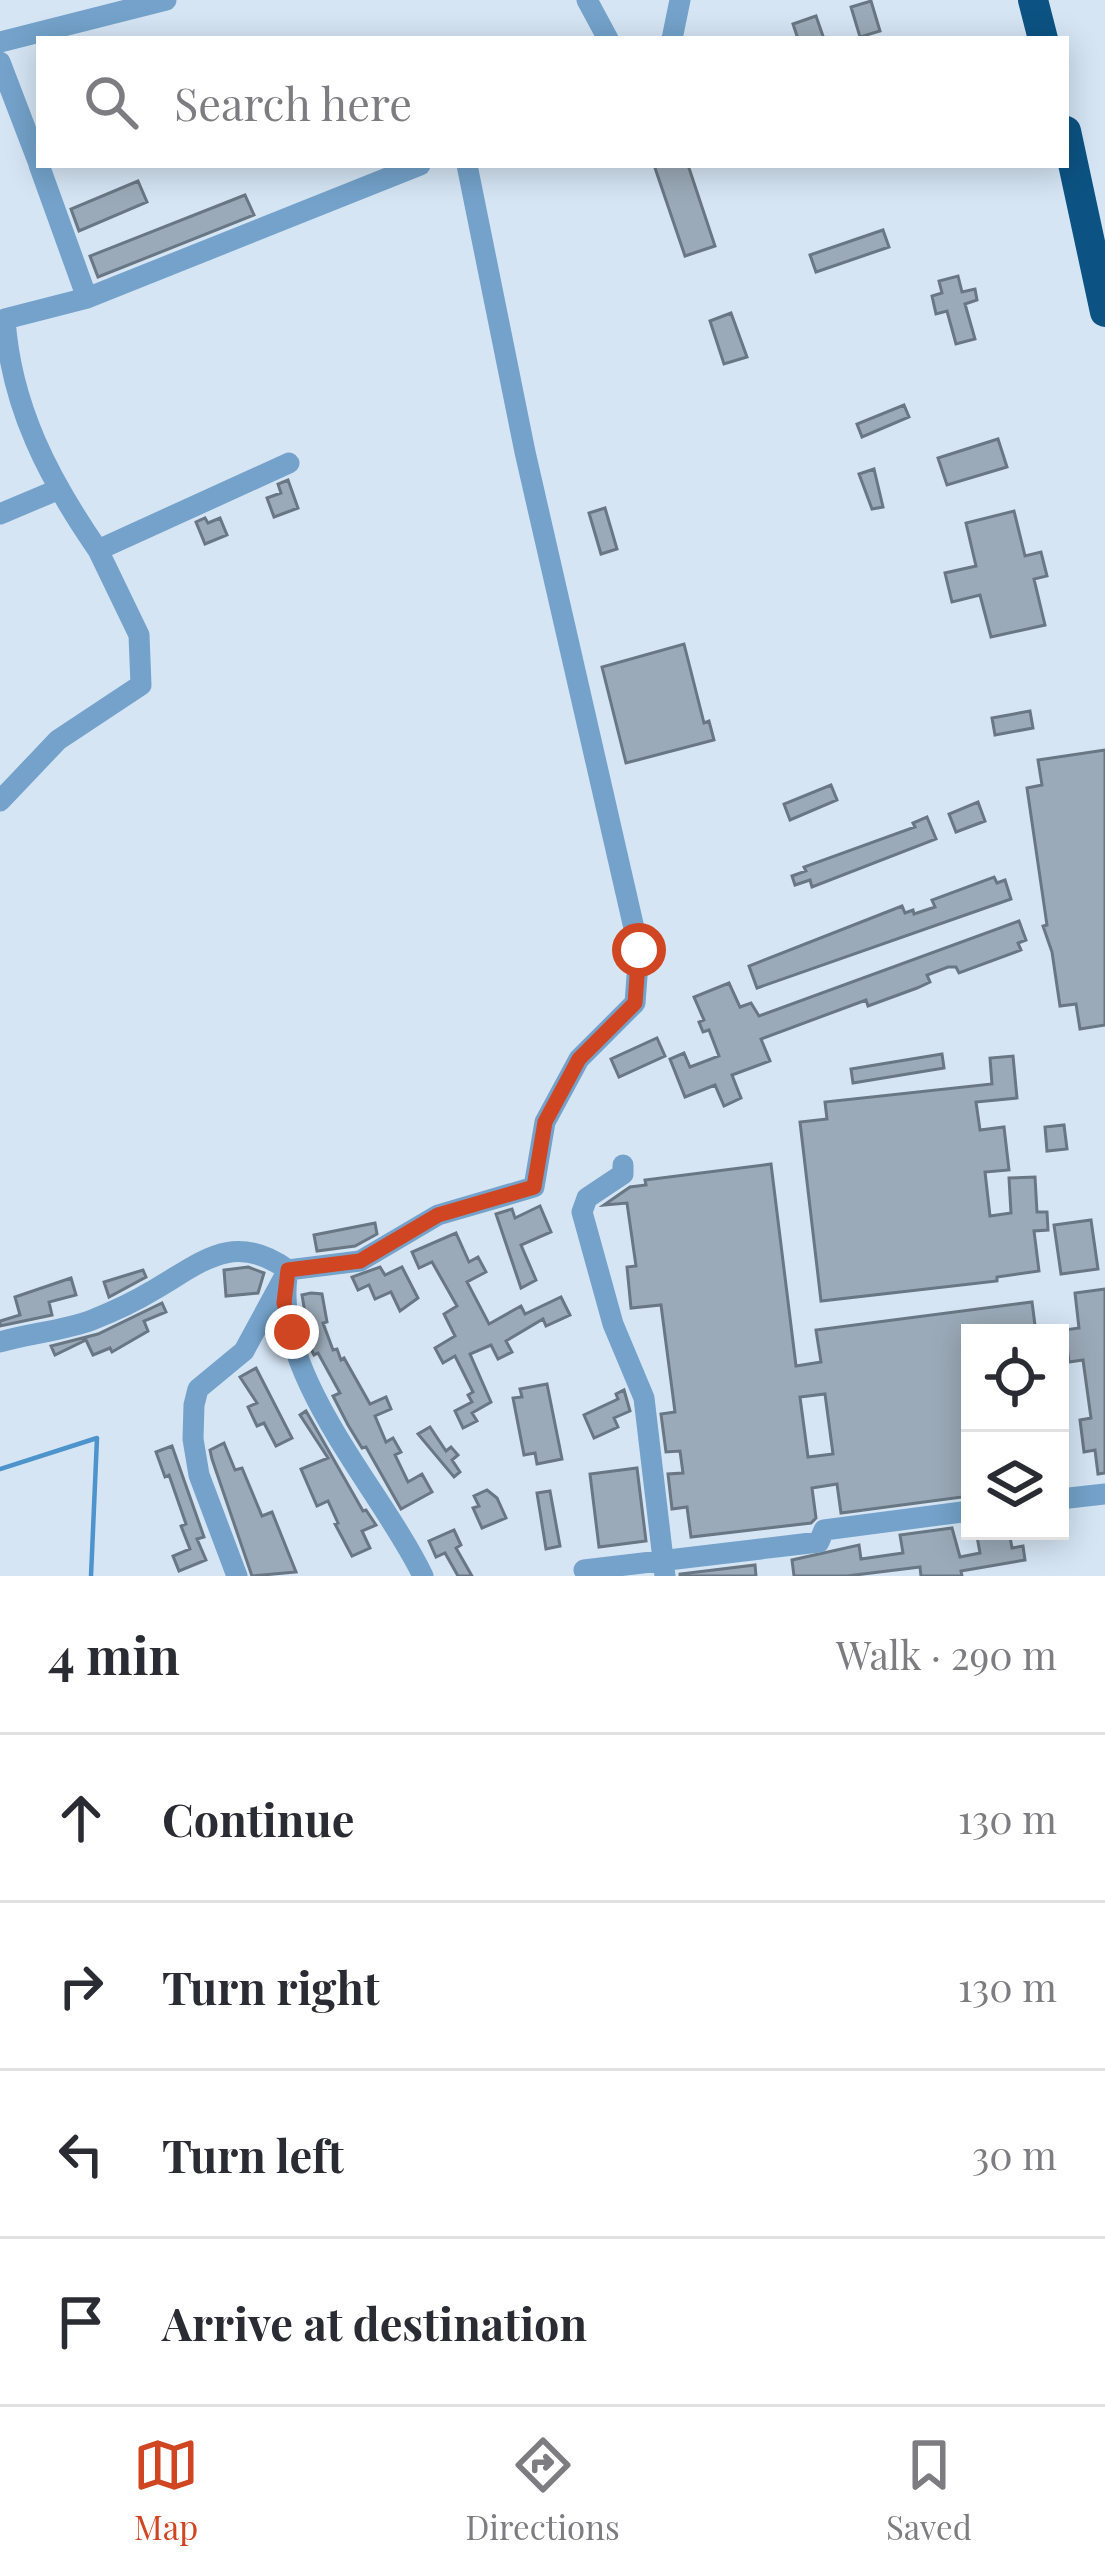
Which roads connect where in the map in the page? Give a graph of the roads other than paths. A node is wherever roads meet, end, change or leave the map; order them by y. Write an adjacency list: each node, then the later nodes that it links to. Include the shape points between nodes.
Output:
1 (166, 0): 8 (street)
2 (587, 0): 5 (street)
3 (680, 0): 6 (street)
4 (1033, 0): 7 (highway)
5 (606, 36)
6 (673, 36)
7 (1042, 36)
8 (0, 41)
9 (0, 62): 11 (street)
10 (1069, 144): 16 (highway)
11 (36, 157)
12 (40, 168): 15 (street)
13 (412, 168): 15 (street)
14 (468, 168): 23 (street, via 639,950 635,1003 579,1059 545,1122 534,1187 438,1215 360,1261)
15 (87, 298): 18 (street, via 5,320 22,408)
16 (1105, 313)
17 (289, 464): 20 (street)
18 (56, 490): 19 (street); 20 (street)
19 (0, 514)
20 (98, 550): 21 (street, via 139,635 140,685 58,740)
21 (0, 801)
22 (623, 1166): 28 (street, via 582,1212 613,1324 644,1398)
23 (288, 1270): 24 (street, via 269,1257 218,1252 89,1321); 30 (street, via 244,1351 198,1389 194,1406 199,1475); 31 (street, via 284,1303 299,1355 359,1474)
24 (0, 1342)
25 (1105, 1493): 26 (street)
26 (1069, 1498)
27 (961, 1512): 28 (street, via 824,1530 818,1543)
28 (664, 1568): 29 (street)
29 (584, 1570)
30 (237, 1576)
31 (424, 1576)

